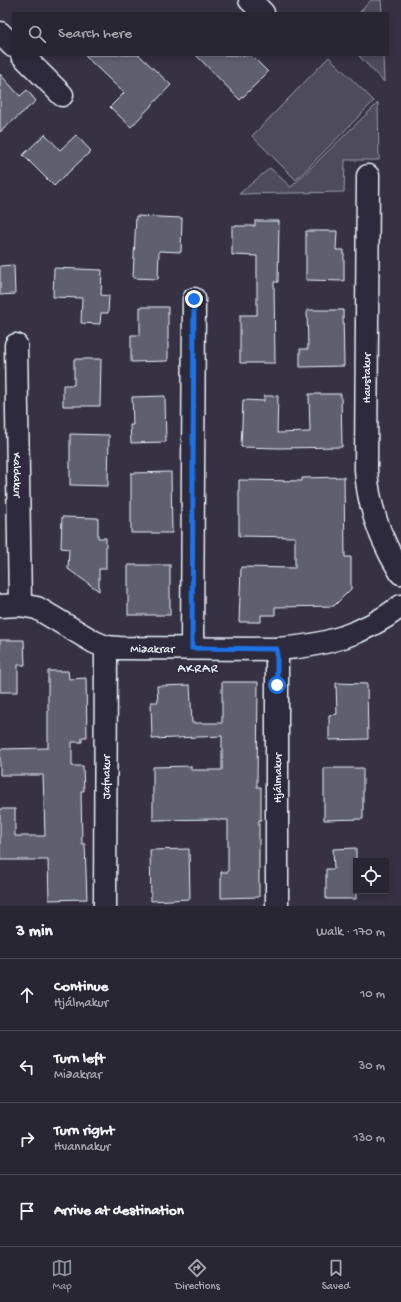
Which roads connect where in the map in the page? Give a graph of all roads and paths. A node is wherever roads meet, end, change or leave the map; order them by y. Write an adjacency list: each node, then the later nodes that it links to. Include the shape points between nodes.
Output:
1 (250, 0): 2 (street)
2 (262, 12)
3 (0, 33): 4 (street)
4 (12, 45)
5 (23, 56): 6 (street)
6 (62, 95)
7 (368, 176): 10 (street, Haustakur, via 366,487 385,545)
8 (194, 299): 14 (street)
9 (16, 345): 11 (street, Kaldakur)
10 (401, 573)
11 (10, 605): 13 (street, Miðakrar, via 37,608)
12 (401, 606): 15 (street, Miðakrar, via 375,624 355,633 324,643)
13 (106, 647): 14 (street, Miðakrar); 16 (street, Jafnakur)
14 (192, 648): 15 (street, Miðakrar)
15 (277, 649): 17 (street, Hjálmakur)
16 (105, 906)
17 (277, 906)

